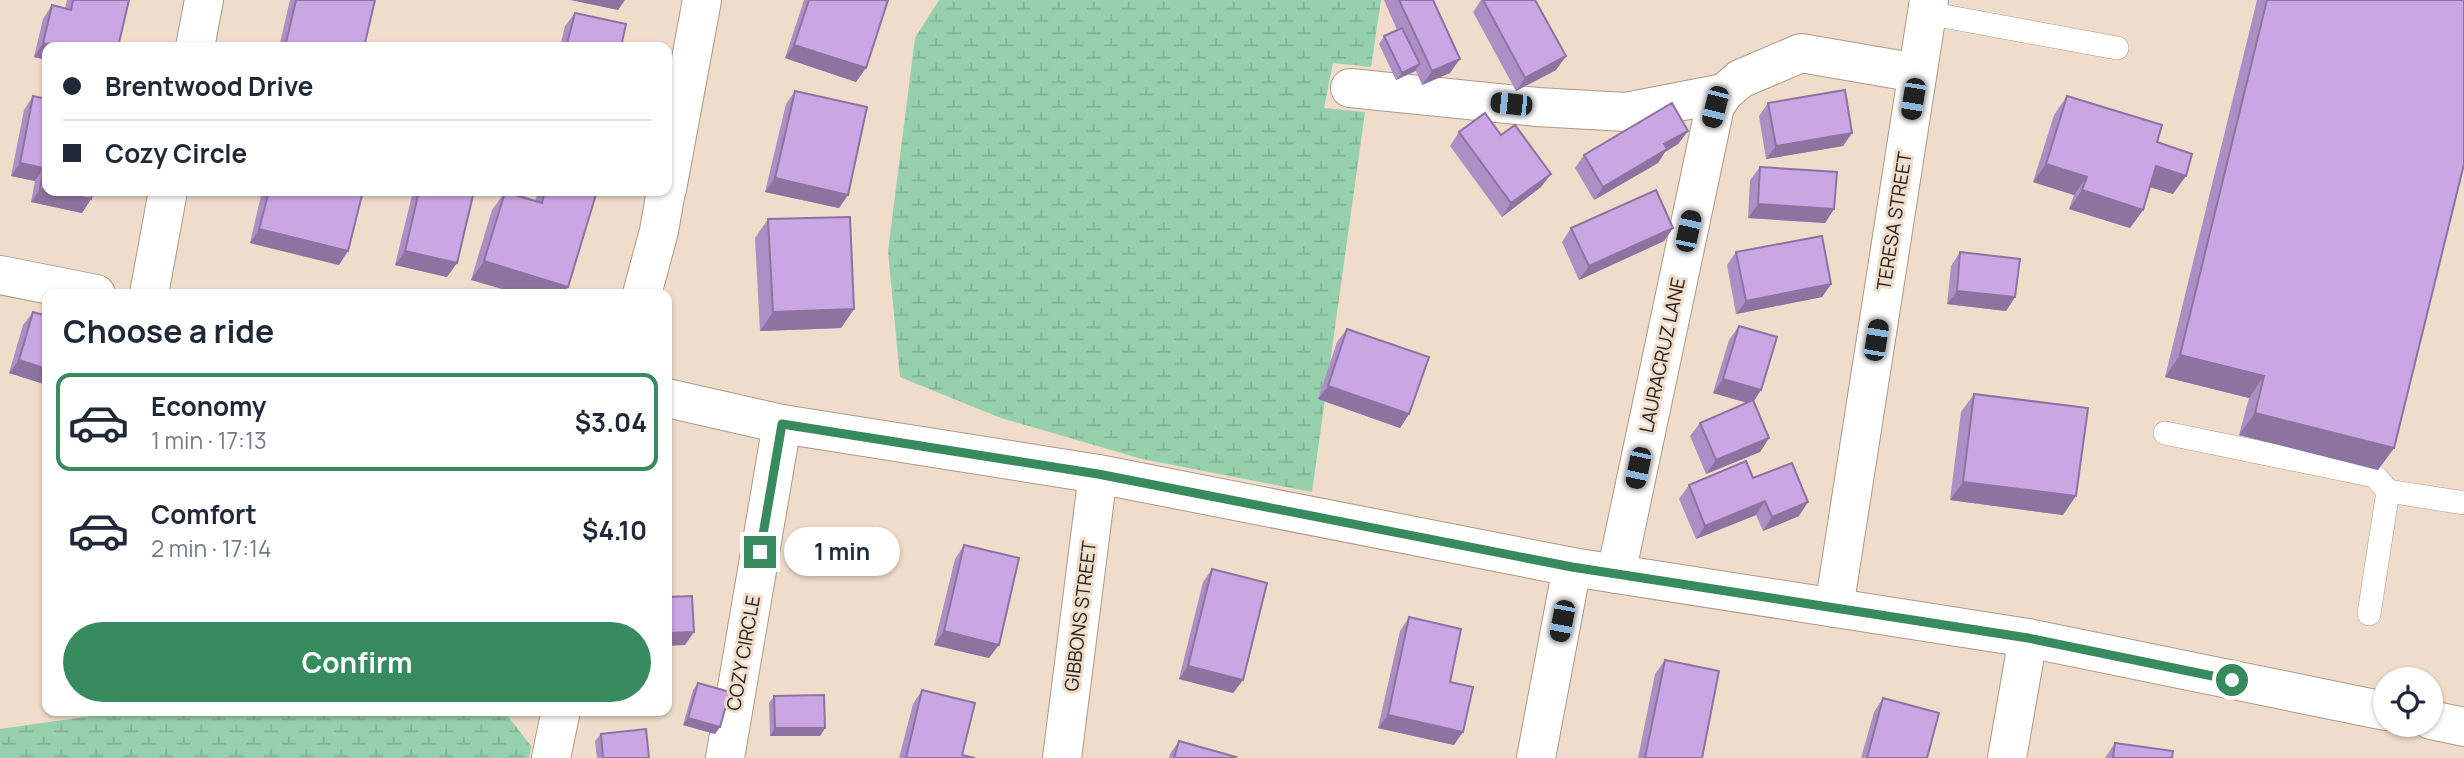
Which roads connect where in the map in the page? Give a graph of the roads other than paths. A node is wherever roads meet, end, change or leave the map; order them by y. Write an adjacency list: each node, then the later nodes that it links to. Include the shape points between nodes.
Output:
1 (204, 0): 4 (street)
2 (702, 0): 9 (street)
3 (1928, 6): 5 (lane); 6 (street, TERESA STREET)
4 (196, 42)
5 (2117, 48)
6 (1917, 73): 8 (street, via 1801,53 1740,79); 24 (street, TERESA STREET)
7 (1350, 88): 8 (street, via 1626,112)
8 (1724, 93): 23 (street, LAURACRUZ LANE, via 1715,107 1705,151)
9 (672, 163)
10 (167, 196): 14 (street)
11 (666, 196): 15 (street)
12 (0, 275): 13 (street)
13 (71, 289)
14 (150, 289)
15 (643, 289)
16 (672, 399): 17 (street)
17 (782, 424): 19 (street); 32 (street, COZY CIRCLE)
18 (2165, 433): 20 (lane, via 2375,476)
19 (1098, 474): 22 (street); 33 (street, GIBBONS STREET)
20 (2388, 491): 21 (lane); 25 (lane)
21 (2464, 503)
22 (1572, 567): 23 (street); 34 (street)
23 (1616, 574): 24 (street)
24 (1834, 608): 26 (street)
25 (2369, 614)
26 (2028, 638): 27 (street); 35 (street)
27 (2373, 709)
28 (560, 716): 31 (street)
29 (2443, 723): 30 (street)
30 (2464, 727)
31 (551, 758)
32 (725, 758)
33 (1062, 758)
34 (1536, 758)
35 (2007, 758)

